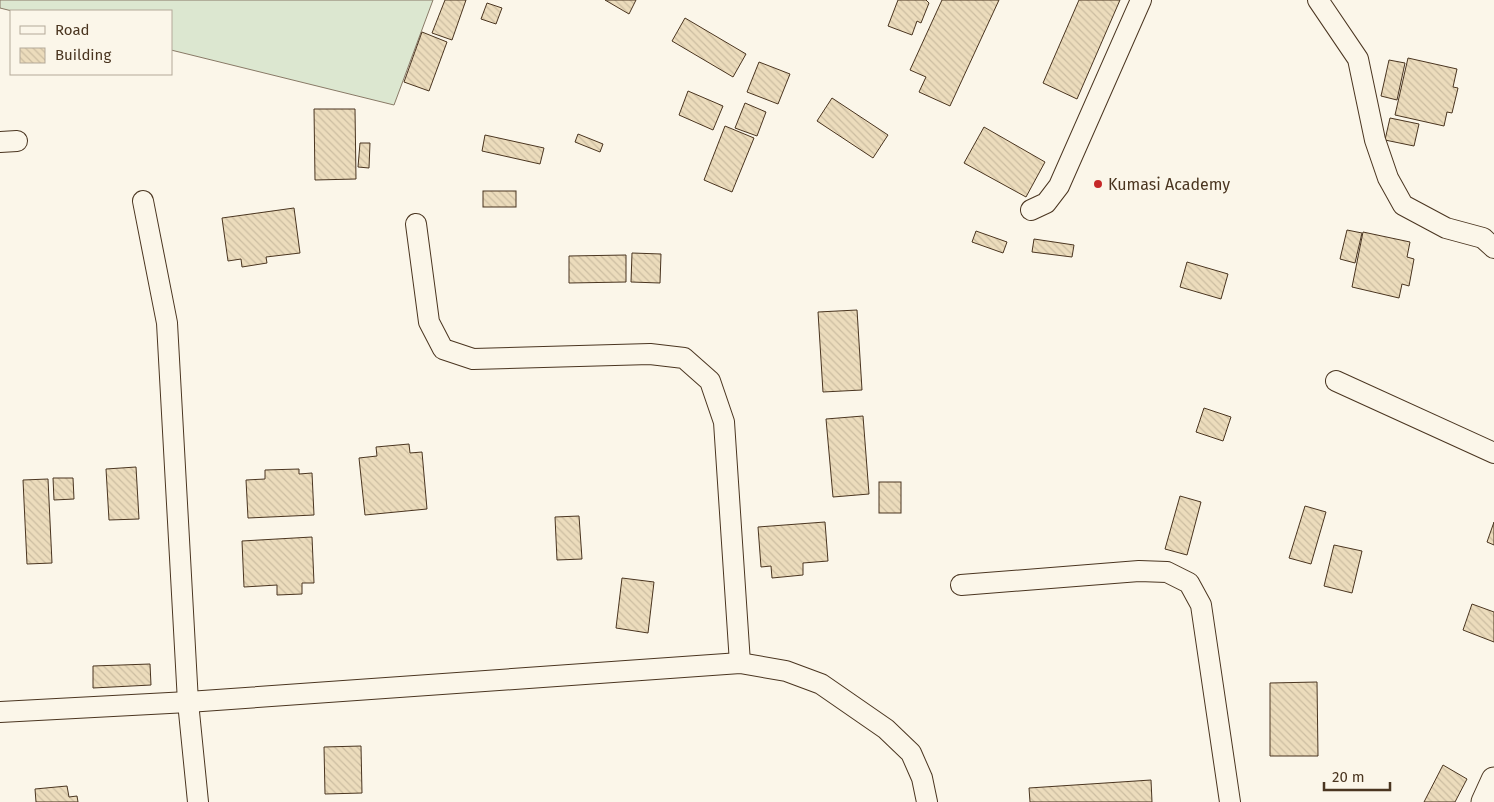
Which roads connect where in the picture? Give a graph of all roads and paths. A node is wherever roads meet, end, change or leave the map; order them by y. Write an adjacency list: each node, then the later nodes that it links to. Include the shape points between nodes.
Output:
1 (1141, 0): 4 (street, via 1059,186 1046,203)
2 (1318, 0): 6 (street, via 1358,60 1375,140 1388,178 1403,205 1446,228 1483,238)
3 (143, 201): 11 (street, via 167,323)
4 (1031, 210)
5 (416, 224): 10 (street, via 429,322 443,349 473,358 650,354 684,358 710,381 724,422)
6 (1494, 248)
7 (1336, 381): 8 (street)
8 (1494, 453)
9 (961, 586): 16 (street, via 1140,572 1167,572 1189,583 1201,605)
10 (740, 663): 11 (street); 15 (street, via 786,671 821,684 886,729 912,753)
11 (188, 702): 12 (street); 14 (street)
12 (0, 712)
13 (1494, 780): 17 (street)
14 (198, 802)
15 (927, 802)
16 (1230, 802)
17 (1484, 802)

